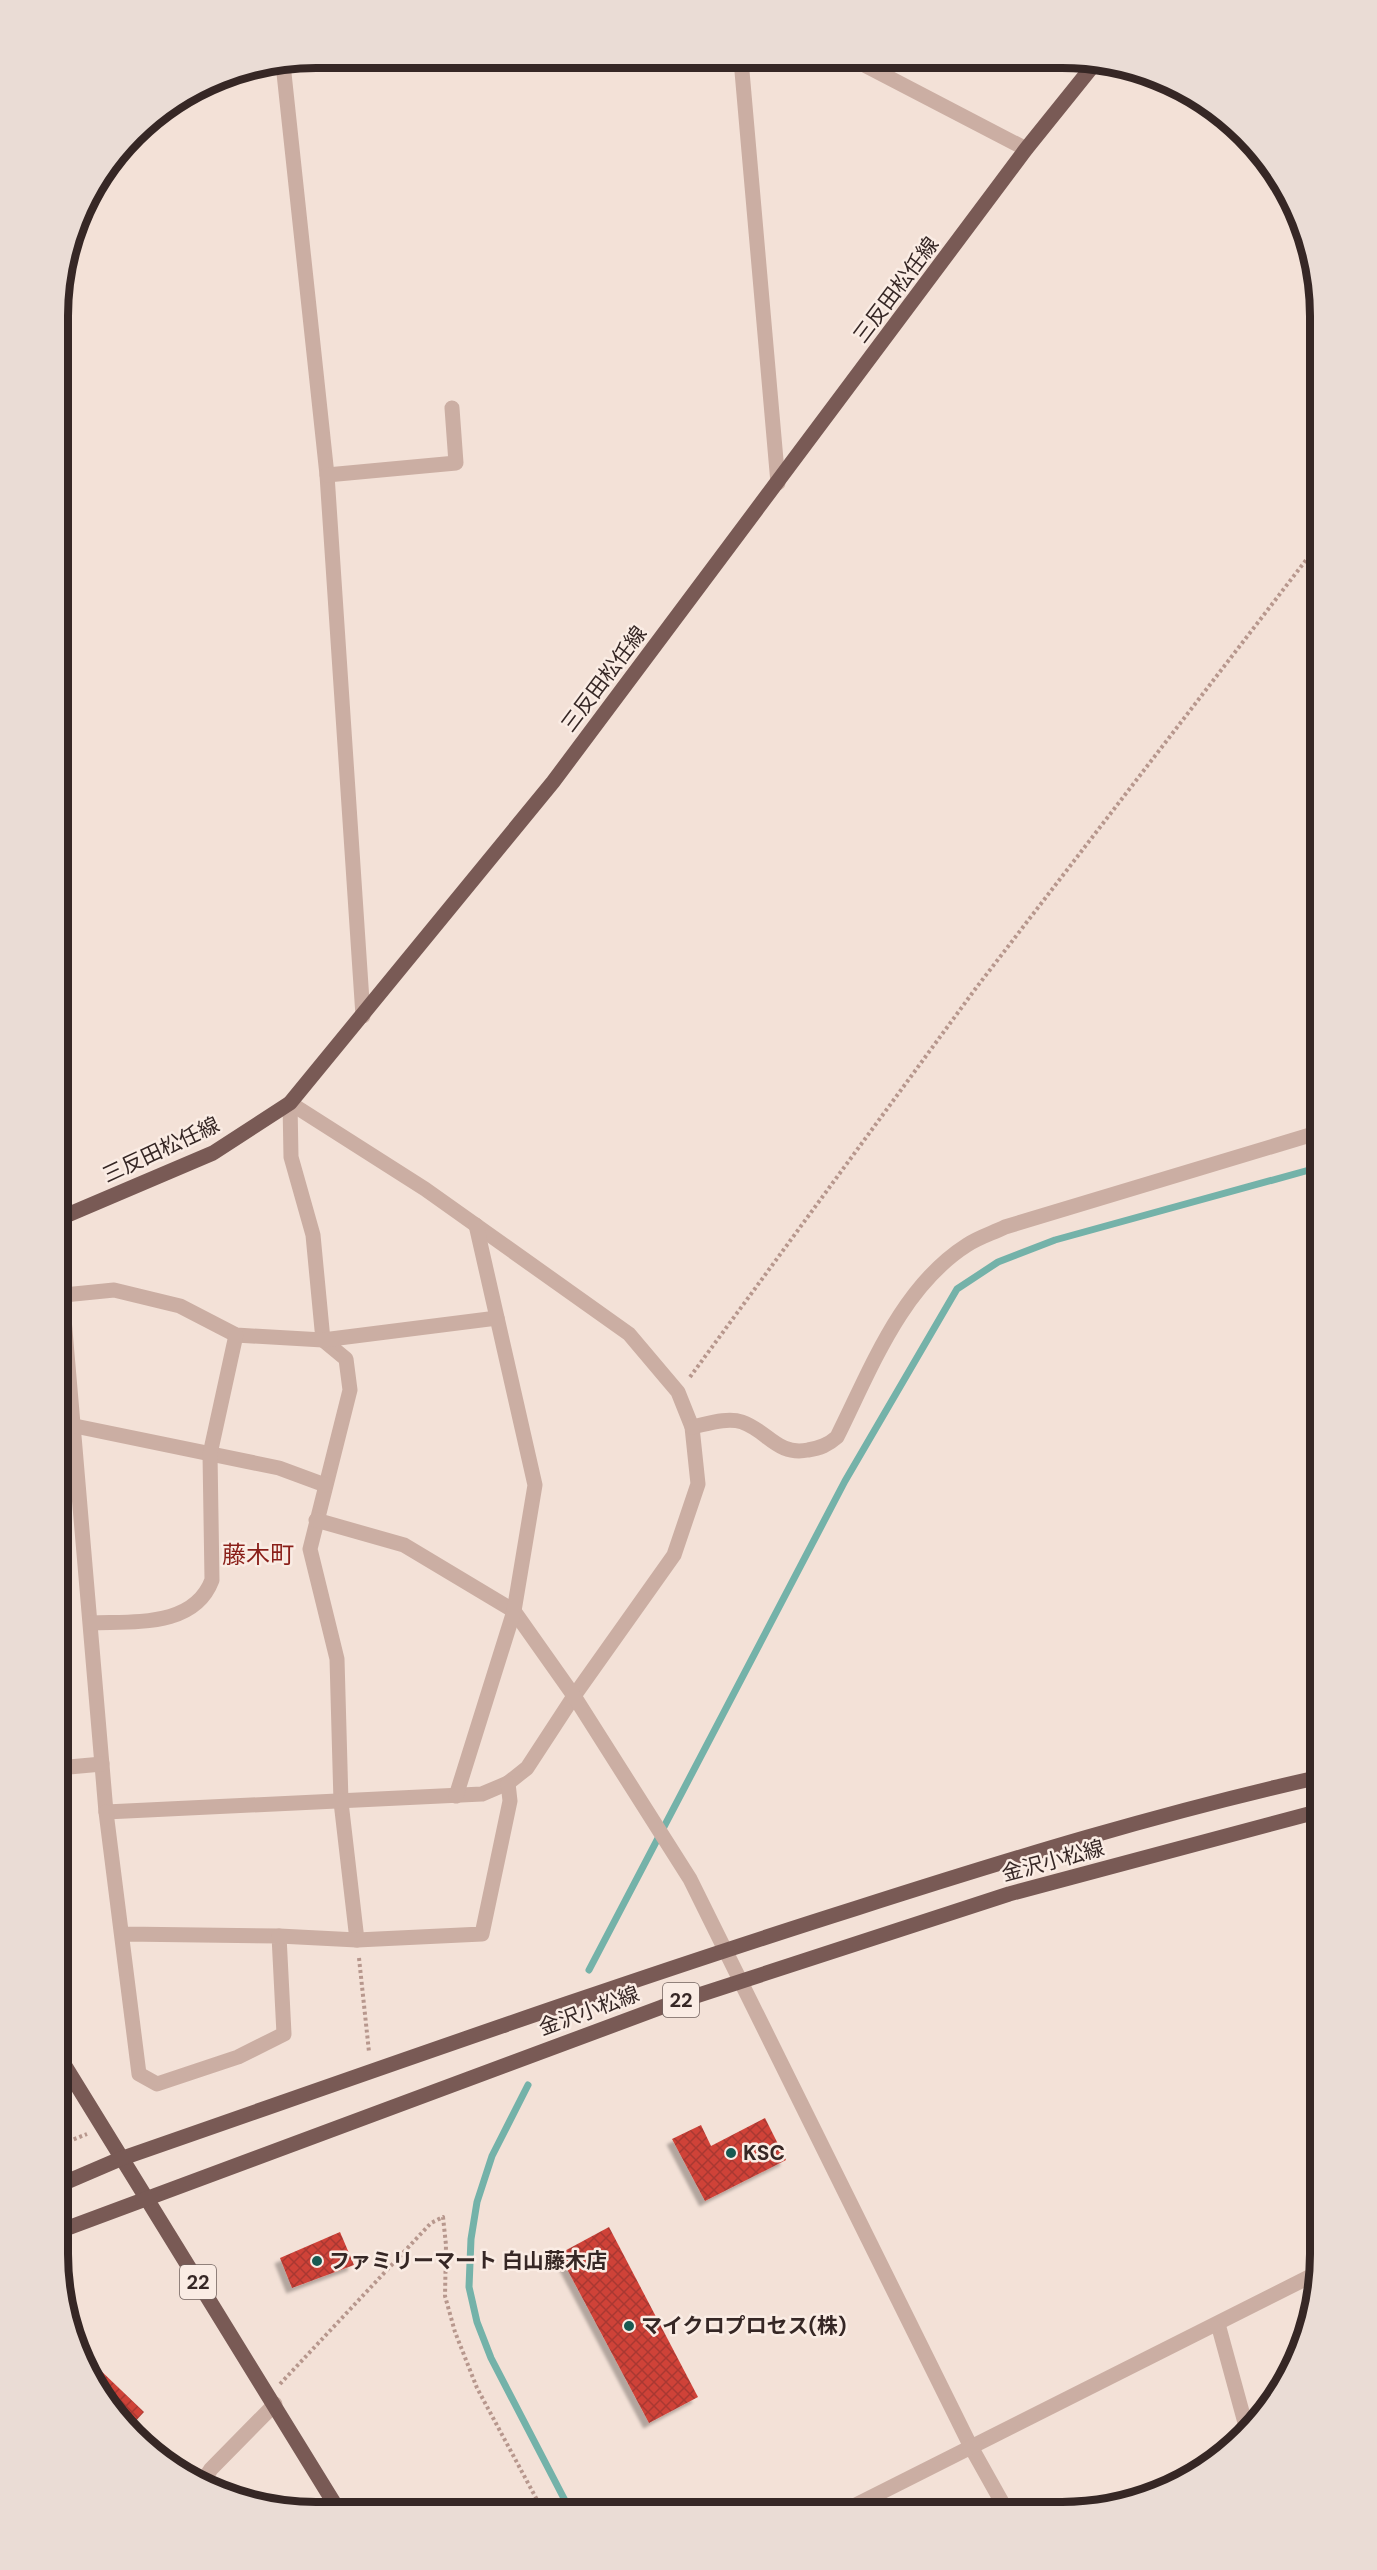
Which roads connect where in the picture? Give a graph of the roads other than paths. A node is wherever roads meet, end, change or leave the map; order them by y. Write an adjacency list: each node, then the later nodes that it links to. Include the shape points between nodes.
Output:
1 (742, 68): 8 (street)
2 (873, 68): 5 (street)
3 (284, 70): 7 (street)
4 (1090, 70): 5 (main road, 三反田松任線)
5 (1026, 149): 8 (main road, 三反田松任線)
6 (452, 408): 7 (street, via 456,463)
7 (327, 475): 9 (street)
8 (778, 483): 9 (main road, 三反田松任線, via 553,782)
9 (363, 1017): 10 (main road, 三反田松任線)
10 (290, 1103): 12 (main road, 三反田松任線, via 213,1153); 13 (street); 17 (street, via 291,1157 313,1235)
11 (1310, 1135): 20 (street, via 1005,1227 967,1245 905,1305 837,1437 828,1445 798,1452 785,1450 742,1422 718,1421)
12 (68, 1214)
13 (476, 1225): 15 (street); 20 (street, via 629,1334 678,1392)
14 (68, 1295): 16 (street, via 114,1290 180,1306)
15 (497, 1318): 17 (street); 24 (street, via 535,1485)
16 (236, 1335): 17 (street); 21 (street)
17 (323, 1340): 22 (street, via 346,1359 350,1390)
18 (68, 1343): 19 (street)
19 (75, 1426): 21 (street); 25 (street)
20 (692, 1427): 26 (street, via 698,1484 674,1555)
21 (210, 1454): 22 (street, via 279,1468); 25 (street, via 212,1580 208,1590 195,1604 167,1619)
22 (325, 1485): 23 (street)
23 (316, 1520): 24 (street, via 404,1545); 32 (street, via 310,1549 337,1659)
24 (514, 1611): 26 (street); 31 (street)
25 (91, 1623): 27 (street)
26 (574, 1696): 30 (street, via 527,1768); 38 (street, via 678,1860)
27 (102, 1764): 28 (street); 33 (street)
28 (68, 1767)
29 (1310, 1779): 38 (main road, 金沢小松線 / 22, via 1210,1801)
30 (508, 1783): 31 (street, via 482,1794); 37 (street, via 510,1801 482,1934)
31 (456, 1796): 32 (street)
32 (340, 1802): 33 (street); 37 (street)
33 (106, 1812): 35 (street)
34 (1310, 1814): 39 (main road, 金沢小松線 / 22, via 1009,1894)
35 (123, 1934): 36 (street); 36 (street, via 139,2074 157,2084 238,2057 284,2034)
36 (279, 1936): 37 (street)
37 (357, 1940)
38 (724, 1950): 39 (street); 41 (main road, 金沢小松線 / 22)
39 (739, 1982): 43 (main road, 金沢小松線 / 22); 49 (street)
40 (68, 2071): 41 (main road, 22)
41 (120, 2159): 42 (main road, 金沢小松線 / 22); 43 (main road, 22)
42 (68, 2181)
43 (145, 2198): 44 (main road, 金沢小松線 / 22); 47 (main road, 22)
44 (68, 2228)
45 (1308, 2278): 46 (street)
46 (1218, 2324): 48 (street); 49 (street)
47 (272, 2400): 50 (street); 51 (main road, 22)
48 (1245, 2422)
49 (971, 2447): 52 (street); 53 (street)
50 (206, 2477)
51 (334, 2502)
52 (862, 2502)
53 (1002, 2502)

